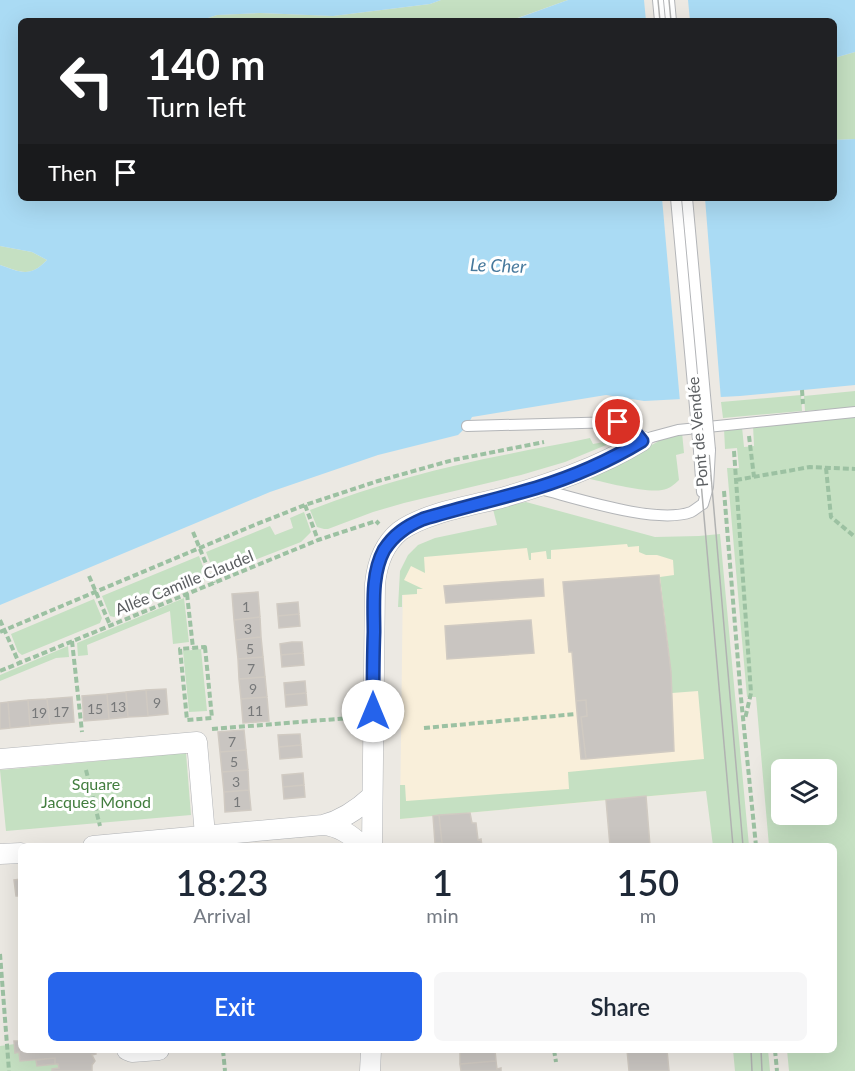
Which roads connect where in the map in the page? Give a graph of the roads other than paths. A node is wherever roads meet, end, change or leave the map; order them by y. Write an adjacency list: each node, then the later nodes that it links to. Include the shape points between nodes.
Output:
1 (658, 0): 3 (lane)
2 (669, 0): 4 (lane)
3 (660, 18)
4 (671, 18)
5 (676, 201): 10 (lane, Pont de Vendée, bridge)
6 (687, 201): 10 (lane, Pont de Vendée, bridge)
7 (855, 412): 9 (lane, via 678,430)
8 (467, 426): 9 (lane, via 618,422 632,429)
9 (642, 441): 11 (street)
10 (704, 451): 11 (lane, Pont de Vendée, via 708,487 703,504 691,512 655,515)
11 (537, 488): 13 (street, via 423,519 402,530 384,550 375,584)
12 (0, 759): 15 (street, via 197,742)
13 (372, 796): 14 (street, via 347,816); 18 (street)
14 (322, 825): 15 (street); 17 (street, via 339,828)
15 (205, 835): 16 (street)
16 (130, 843)
17 (359, 843)
18 (372, 843)
19 (18, 853): 20 (street)
20 (0, 855)
21 (371, 1053): 22 (street)
22 (370, 1071)

